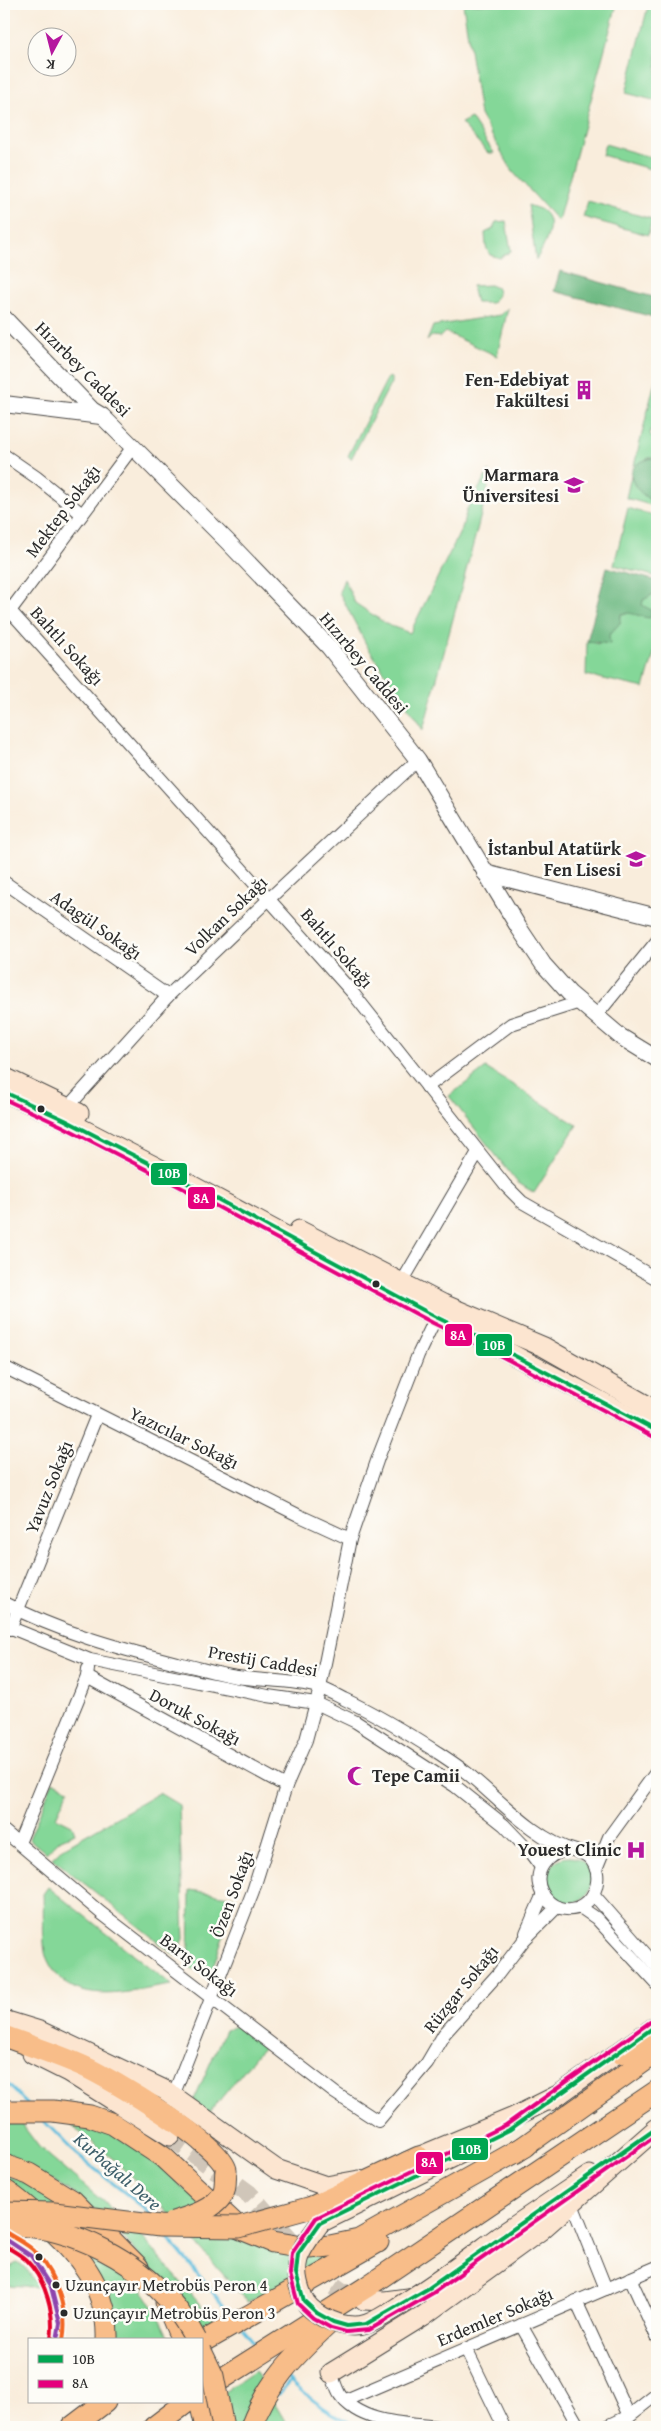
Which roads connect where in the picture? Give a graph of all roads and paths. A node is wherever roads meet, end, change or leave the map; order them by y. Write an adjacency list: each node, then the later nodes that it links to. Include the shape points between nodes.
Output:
1 (4, 318): 4 (street, Hızırbey Caddesi)
2 (4, 398): 4 (street)
3 (4, 404): 4 (street)
4 (97, 413): 5 (street, Hızırbey Caddesi)
5 (132, 448): 7 (street, Mektep Sokağı); 9 (street, Hızırbey Caddesi, via 228,541 329,647)
6 (4, 455): 7 (street)
7 (82, 514): 8 (street, Mektep Sokağı)
8 (6, 611): 12 (street, Bahtlı Sokağı)
9 (418, 760): 10 (street, Hızırbey Caddesi); 12 (street, Volkan Sokağı)
10 (485, 873): 13 (street); 16 (street, Hızırbey Caddesi, via 543,964)
11 (4, 882): 15 (street, Adagül Sokağı)
12 (270, 898): 15 (street, Volkan Sokağı); 20 (street, Bahtlı Sokağı, via 352,992)
13 (657, 916)
14 (657, 942): 17 (street)
15 (168, 996): 22 (street, Volkan Sokağı)
16 (580, 1002): 17 (street, Hızırbey Caddesi); 20 (street, via 512,1024)
17 (596, 1016): 18 (street, Hızırbey Caddesi)
18 (657, 1059)
19 (4, 1077): 22 (main road)
20 (427, 1087): 23 (street, Bahtlı Sokağı)
21 (4, 1092): 26 (main road)
22 (68, 1107): 25 (main road, via 258,1211)
23 (478, 1152): 24 (street, Bahtlı Sokağı, via 522,1202); 25 (street)
24 (657, 1279)
25 (402, 1282): 26 (main road)
26 (439, 1311): 28 (main road, via 544,1348); 30 (main road, via 502,1349); 31 (street, Özen Sokağı, via 405,1389)
27 (4, 1367): 29 (street, Yazıcılar Sokağı)
28 (657, 1411)
29 (97, 1415): 31 (street, Yazıcılar Sokağı); 33 (street, Yavuz Sokağı)
30 (657, 1431)
31 (350, 1539): 37 (street, Özen Sokağı)
32 (4, 1603): 33 (street, Prestij Caddesi)
33 (18, 1610): 34 (street, Yavuz Sokağı); 37 (street, Prestij Caddesi, via 90,1640 154,1657 237,1677 288,1681)
34 (7, 1627): 35 (street, Prestij Caddesi)
35 (90, 1660): 36 (street); 38 (street, Prestij Caddesi)
36 (87, 1677): 40 (street, Doruk Sokağı); 43 (street)
37 (320, 1688): 38 (street, Özen Sokağı); 44 (street, Prestij Caddesi, via 402,1729 465,1771 532,1828)
38 (316, 1703): 40 (street, Özen Sokağı, via 306,1740); 46 (street, Prestij Caddesi, via 356,1722 455,1786 504,1825)
39 (657, 1771): 42 (street)
40 (286, 1786): 55 (street, Özen Sokağı, via 253,1891)
41 (4, 1830): 43 (street, Barış Sokağı)
42 (609, 1837): 45 (street); 47 (street)
43 (19, 1843): 55 (street, Barış Sokağı, via 101,1913)
44 (569, 1850): 45 (street, Prestij Caddesi); 46 (street, via 552,1854)
45 (586, 1855): 47 (street)
46 (541, 1867): 48 (street, via 539,1886)
47 (596, 1869): 49 (street)
48 (543, 1894): 50 (street); 52 (street)
49 (594, 1895): 51 (street); 53 (street)
50 (557, 1907): 51 (street); 52 (street, Rüzgar Sokağı)
51 (580, 1907): 54 (street, via 596,1918)
52 (524, 1940): 68 (street, Rüzgar Sokağı, via 444,2034 427,2063)
53 (657, 1967)
54 (657, 1984)
55 (212, 1997): 65 (street, Özen Sokağı); 68 (street, Barış Sokağı, via 336,2093)
56 (4, 2020): 65 (main road, via 40,2031 96,2056)
57 (657, 2025): 61 (main road)
58 (4, 2036): 80 (highway, bridge, via 84,2066 153,2107 215,2152 226,2170 224,2190 218,2200 203,2211)
59 (657, 2036): 61 (highway, via 641,2046)
60 (4, 2040): 70 (main road, via 68,2072)
61 (620, 2052): 64 (main road)
62 (657, 2052): 71 (highway)
63 (657, 2091): 75 (highway)
64 (560, 2094): 72 (main road); 78 (main road, via 509,2130)
65 (173, 2096): 72 (main road, via 276,2169 326,2186 357,2181)
66 (657, 2109): 75 (highway)
67 (4, 2111): 71 (highway, via 52,2111 90,2116 113,2124 162,2157 238,2228 273,2242 309,2248 359,2240)
68 (378, 2121)
69 (650, 2134): 76 (main road); 78 (main road, bridge, via 428,2288 366,2324 347,2326 333,2322 304,2301 298,2284 298,2254)
70 (170, 2136)
71 (526, 2146): 92 (highway, via 402,2228)
72 (419, 2157): 78 (highway)
73 (4, 2164): 90 (highway, via 29,2174 73,2201 113,2240 144,2273 166,2304)
74 (4, 2190): 89 (highway, via 68,2244 86,2266 103,2307)
75 (495, 2200): 85 (highway)
76 (572, 2204): 82 (main road); 84 (street)
77 (4, 2212): 80 (highway, bridge, via 54,2213)
78 (316, 2215): 80 (highway, bridge, via 239,2227)
79 (4, 2224): 91 (highway, bridge, via 36,2226 69,2235 125,2260 176,2308)
80 (160, 2226)
81 (657, 2267): 83 (street, Erdemler Sokağı)
82 (484, 2272): 85 (main road, via 423,2296 385,2301); 94 (main road, via 423,2316)
83 (630, 2278): 84 (street, Erdemler Sokağı); 88 (street)
84 (606, 2289): 86 (street, Erdemler Sokağı)
85 (365, 2294): 95 (highway, via 288,2338); 107 (highway, via 314,2337 283,2369 270,2387)
86 (576, 2302): 87 (street, Erdemler Sokağı); 101 (street)
87 (521, 2325): 93 (street, Erdemler Sokağı); 110 (street)
88 (657, 2337)
89 (107, 2338)
90 (181, 2338)
91 (201, 2338)
92 (204, 2342): 106 (highway, bridge)
93 (466, 2349): 97 (street, Erdemler Sokağı); 109 (street)
94 (331, 2373): 97 (street, via 340,2395)
95 (203, 2394): 105 (highway)
96 (657, 2394): 101 (street)
97 (346, 2400): 108 (street, via 356,2409 378,2419)
98 (95, 2404): 102 (highway)
99 (96, 2404): 103 (highway)
100 (184, 2404): 104 (highway)
101 (629, 2416): 111 (street)
102 (59, 2427)
103 (72, 2427)
104 (154, 2427)
105 (206, 2427)
106 (223, 2427)
107 (251, 2427)
108 (438, 2427)
109 (504, 2427)
110 (579, 2427)
111 (606, 2427)

